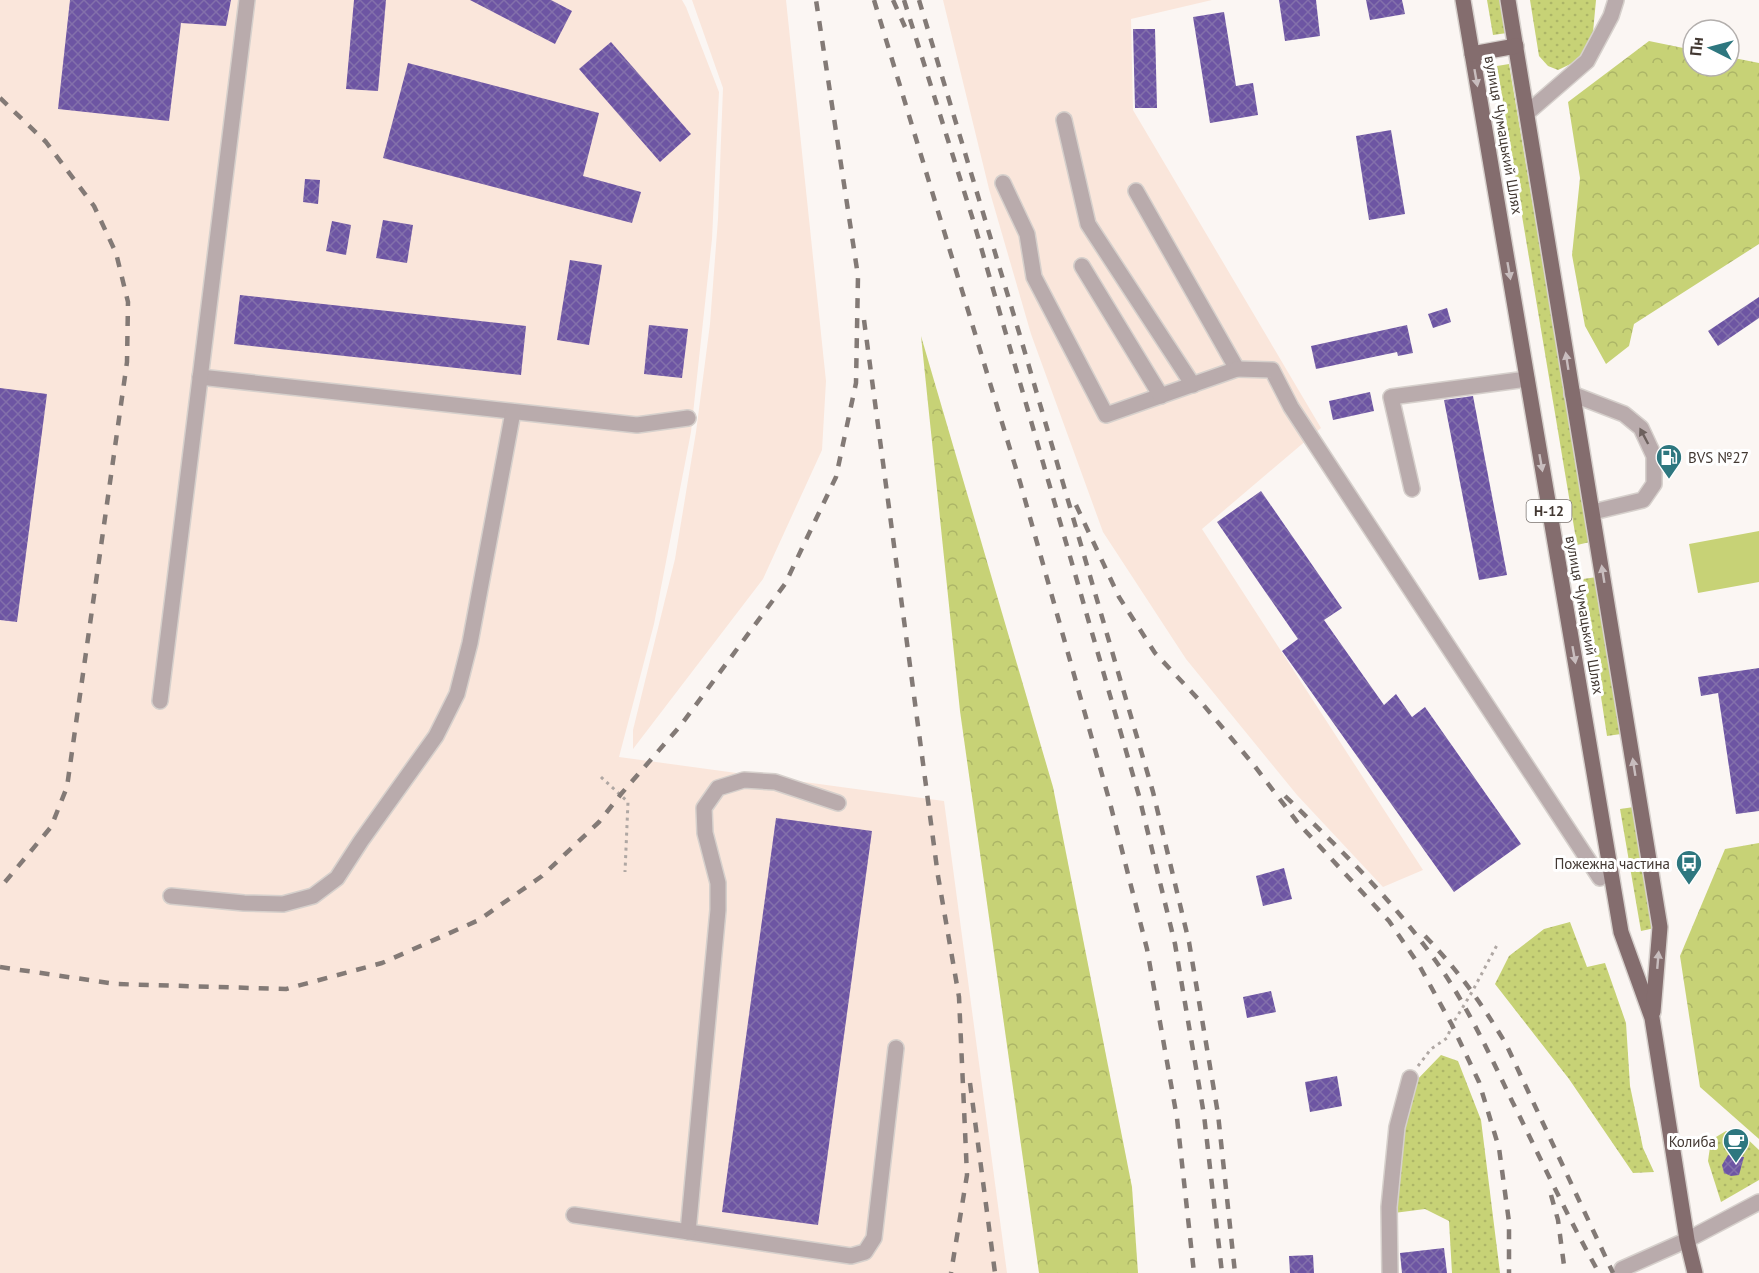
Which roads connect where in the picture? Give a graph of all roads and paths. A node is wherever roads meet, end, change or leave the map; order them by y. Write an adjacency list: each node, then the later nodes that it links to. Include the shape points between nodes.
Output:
1 (247, 0): 13 (street)
2 (1463, 0): 6 (main road, вулиця Чумацький Шлях / Н-12)
3 (1508, 0): 5 (main road, вулиця Чумацький Шлях / Н-12)
4 (1616, 0): 7 (street, via 1587,61)
5 (1516, 46): 6 (main road); 7 (main road, вулиця Чумацький Шлях / Н-12)
6 (1472, 54): 14 (main road, вулиця Чумацький Шлях / Н-12, one-way to 14)
7 (1527, 113): 16 (main road, вулиця Чумацький Шлях / Н-12, one-way to 7)
8 (1064, 120): 15 (street, via 1088,224)
9 (1003, 183): 17 (street, via 1027,234 1034,277 1106,415)
10 (1136, 191): 12 (street)
11 (1082, 266): 17 (street)
12 (1237, 369): 15 (street); 26 (street, via 1272,370 1291,407)
13 (200, 377): 18 (street); 22 (street)
14 (1527, 379): 20 (street, via 1391,398); 29 (main road, вулиця Чумацький Шлях / Н-12, one-way to 29, via 1621,932)
15 (1193, 385): 17 (street)
16 (1572, 394): 21 (main road, вулиця Чумацький Шлях / Н-12); 21 (street, one-way to 16, via 1643,500 1654,484 1654,456 1641,429 1624,414)
17 (1161, 396)
18 (513, 412): 19 (street, via 637,425); 27 (street, via 457,694 436,736 337,878 313,896 283,904)
19 (688, 418)
20 (1412, 489)
21 (1593, 512): 29 (main road, вулиця Чумацький Шлях / Н-12, one-way to 21, via 1660,927)
22 (160, 701)
23 (601, 777): 25 (path, via 628,802)
24 (838, 802): 34 (street, via 775,782 744,780 718,788 704,808 705,833 718,883 718,910)
25 (625, 872)
26 (1600, 878)
27 (171, 896)
28 (1497, 945): 31 (path, via 1447,1038 1431,1049)
29 (1652, 1018): 35 (main road, вулиця Чумацький Шлях / Н-12)
30 (897, 1048): 34 (street, via 874,1238 865,1252 851,1256)
31 (1410, 1078): 36 (street, via 1397,1127 1389,1208)
32 (1759, 1202): 35 (street)
33 (574, 1215): 34 (street)
34 (688, 1232)
35 (1687, 1240): 37 (street, via 1622,1269); 38 (main road, вулиця Чумацький Шлях / Н-12)
36 (1390, 1273)
37 (1621, 1273)
38 (1695, 1273)

